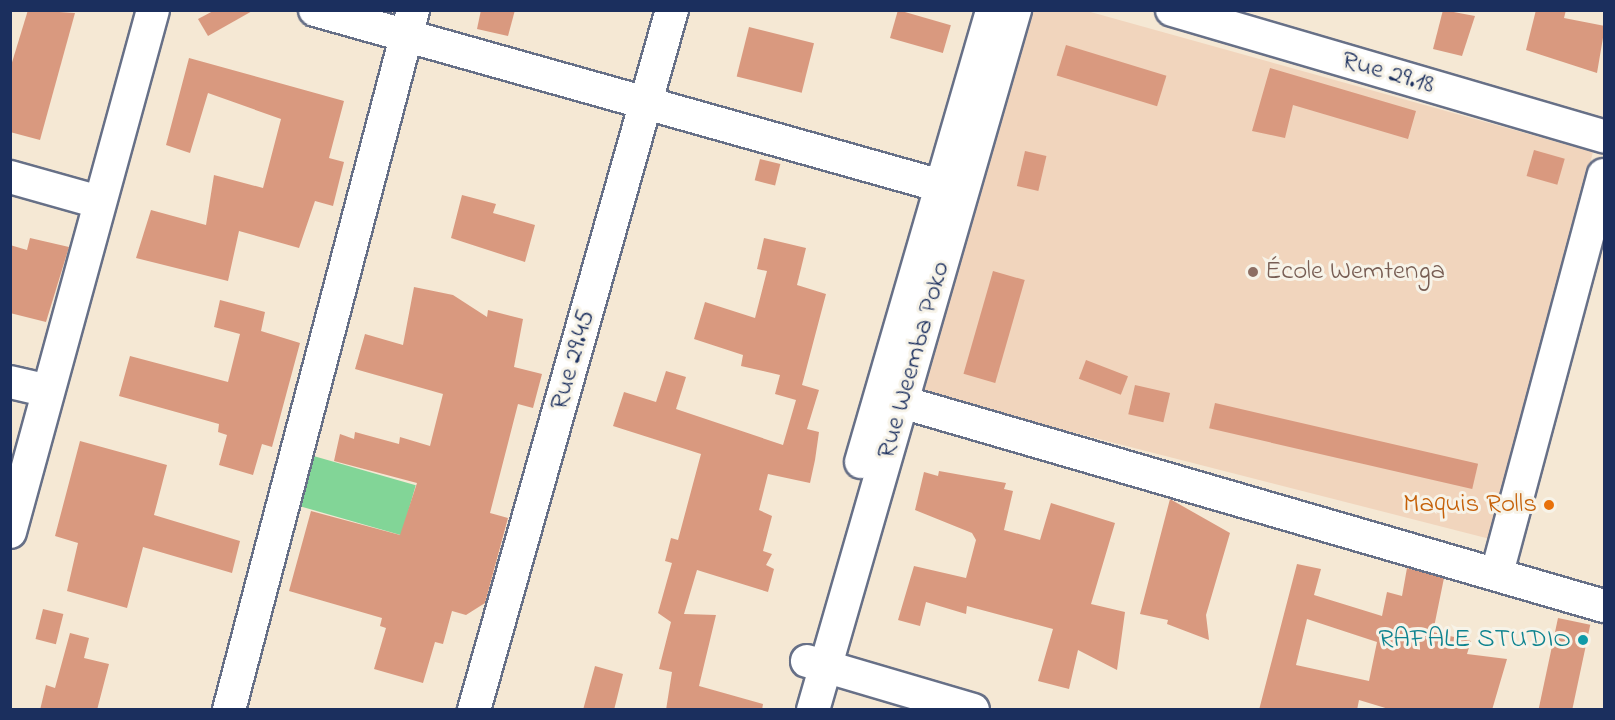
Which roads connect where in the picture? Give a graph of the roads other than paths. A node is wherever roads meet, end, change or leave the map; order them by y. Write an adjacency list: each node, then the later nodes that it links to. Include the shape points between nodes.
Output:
1 (153, 10): 13 (street)
2 (315, 10): 7 (street)
3 (672, 10): 8 (street, Rue 29.45)
4 (992, 10): 12 (street, Rue Weemba Poko)
5 (1015, 10): 16 (street, Rue Weemba Poko)
6 (1172, 10): 9 (street, Rue 29.18)
7 (409, 23): 8 (street); 21 (street)
8 (645, 103): 12 (street); 22 (street, Rue 29.45)
9 (1605, 136)
10 (1605, 175): 18 (street)
11 (10, 177): 13 (street)
12 (941, 186): 16 (street, Rue Weemba Poko)
13 (99, 202): 15 (street)
14 (10, 382): 15 (street)
15 (45, 390): 17 (street)
16 (891, 399): 18 (street); 20 (street, Rue Weemba Poko)
17 (10, 532)
18 (1497, 573): 19 (street)
19 (1605, 606)
20 (815, 663): 23 (street, Rue Weemba Poko); 24 (street, Rue Weemba Poko); 25 (street)
21 (229, 710)
22 (474, 710)
23 (790, 710)
24 (813, 710)
25 (973, 710)

